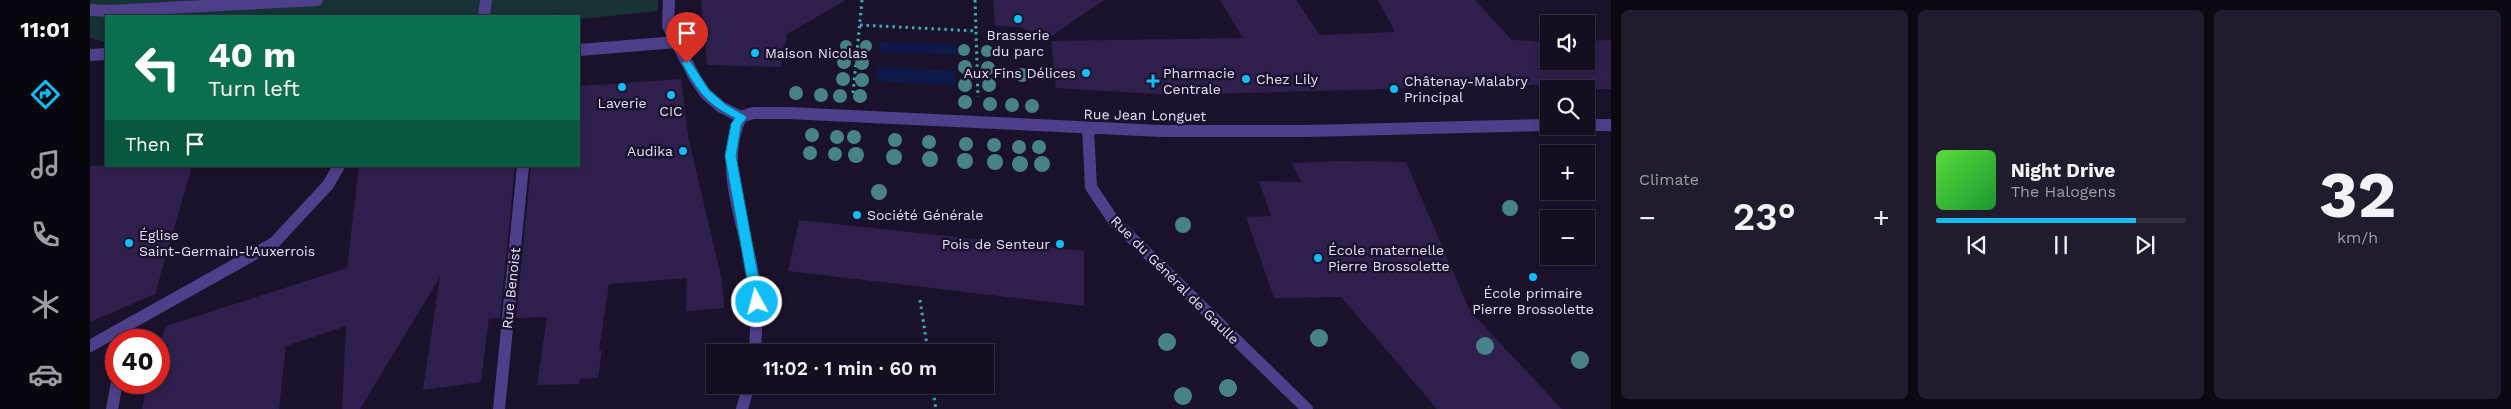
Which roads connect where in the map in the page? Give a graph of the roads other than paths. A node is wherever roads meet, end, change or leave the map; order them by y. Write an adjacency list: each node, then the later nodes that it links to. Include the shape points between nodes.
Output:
1 (98, 0): 5 (street)
2 (317, 0): 5 (street)
3 (486, 0): 6 (street)
4 (669, 0): 7 (street, via 668,26)
5 (90, 10)
6 (484, 15)
7 (676, 42): 8 (street); 11 (street, via 705,93)
8 (580, 50)
9 (105, 54): 10 (street)
10 (90, 55)
11 (742, 117): 15 (street, Rue Jean Longuet, via 765,113); 20 (street, via 736,124 730,156 755,286)
12 (1540, 125): 15 (street, Rue Jean Longuet, via 1307,131)
13 (1595, 125): 14 (street)
14 (1611, 125)
15 (1088, 129): 27 (street, Rue du Général de Gaulle, via 1091,187 1113,220)
16 (337, 167): 18 (street, via 328,185 274,243)
17 (523, 167): 25 (street, Rue Benoist)
18 (128, 325): 19 (street); 21 (street)
19 (127, 329)
20 (755, 344)
21 (90, 346)
22 (115, 394): 24 (street)
23 (746, 394): 26 (street)
24 (112, 409)
25 (499, 409)
26 (742, 409)
27 (1307, 409)

